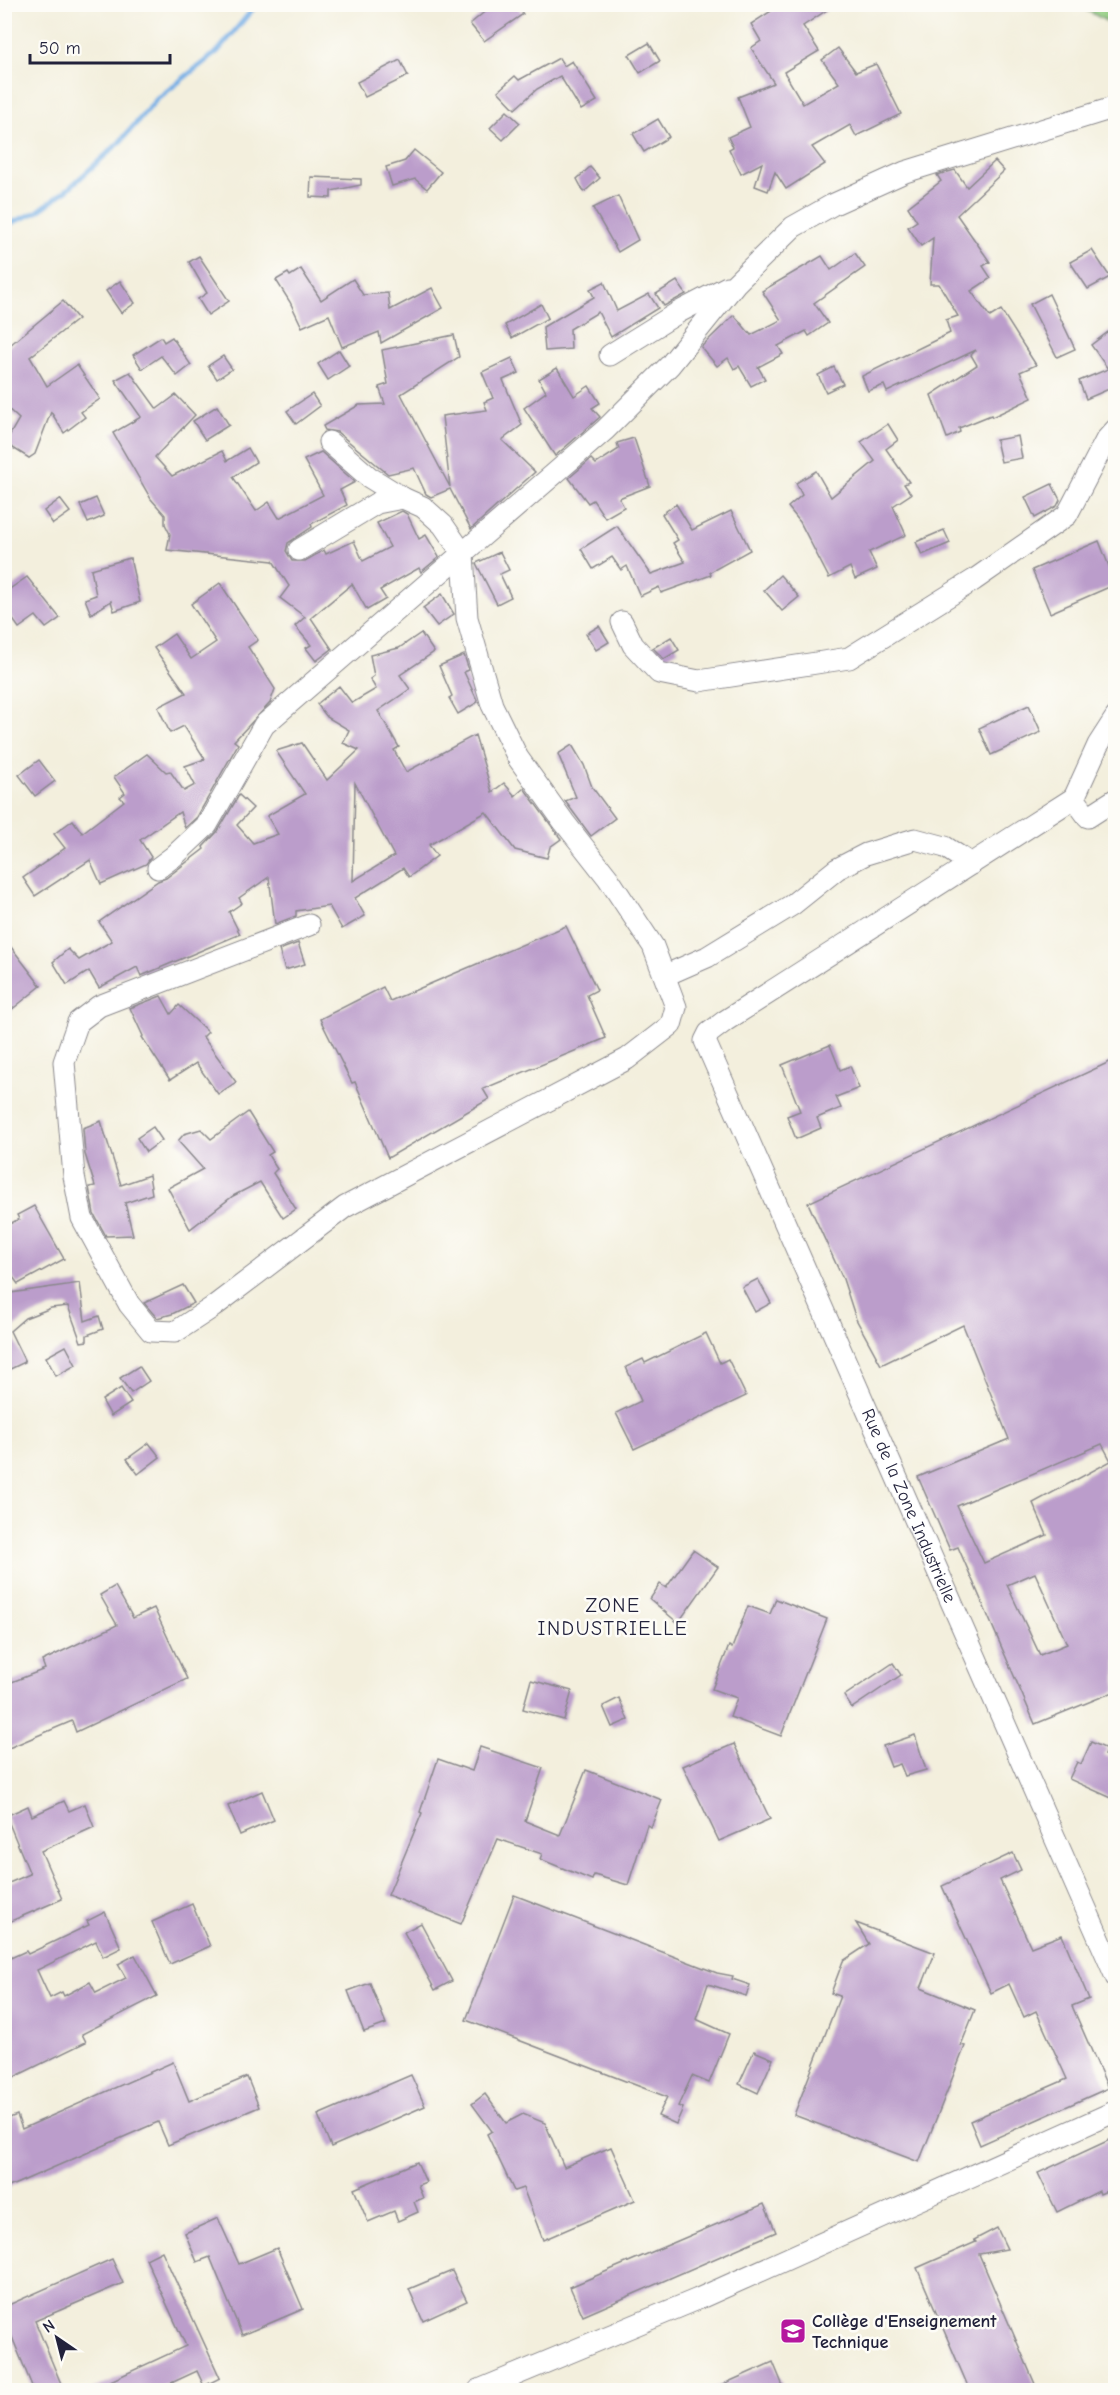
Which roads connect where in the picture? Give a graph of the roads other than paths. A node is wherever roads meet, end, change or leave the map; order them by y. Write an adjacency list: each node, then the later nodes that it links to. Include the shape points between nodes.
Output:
1 (1116, 107): 2 (street, via 905,172 832,205 794,227)
2 (736, 283): 3 (street, via 679,312); 8 (street, via 670,365 605,430)
3 (610, 355)
4 (1116, 429): 9 (street, via 1106,440 1067,515 974,580 849,658 699,681 659,672 633,645)
5 (329, 442): 6 (street, via 369,477)
6 (404, 498): 7 (street, via 377,503); 8 (street, via 423,507 443,525)
7 (299, 550)
8 (463, 554): 14 (street, via 264,725 207,825); 16 (street, via 467,618 492,705 518,758 608,878 654,946)
9 (622, 622)
10 (1116, 717): 11 (street, via 1098,745)
11 (1074, 798): 12 (street, via 1088,817); 13 (street)
12 (1116, 799)
13 (971, 864): 16 (street, via 945,847 915,839 866,855 837,869 792,904 715,952); 17 (street, Rue de la Zone Industrielle, via 725,1021 706,1036 706,1047)
14 (158, 868)
15 (309, 925): 16 (street, via 99,1006 78,1022 64,1062 74,1176 82,1218 129,1304 151,1331 175,1332 345,1207 627,1059 670,1025 676,1007)
16 (666, 975)
17 (1116, 1977)
18 (1116, 2111): 19 (street, via 698,2299)
19 (479, 2391)

